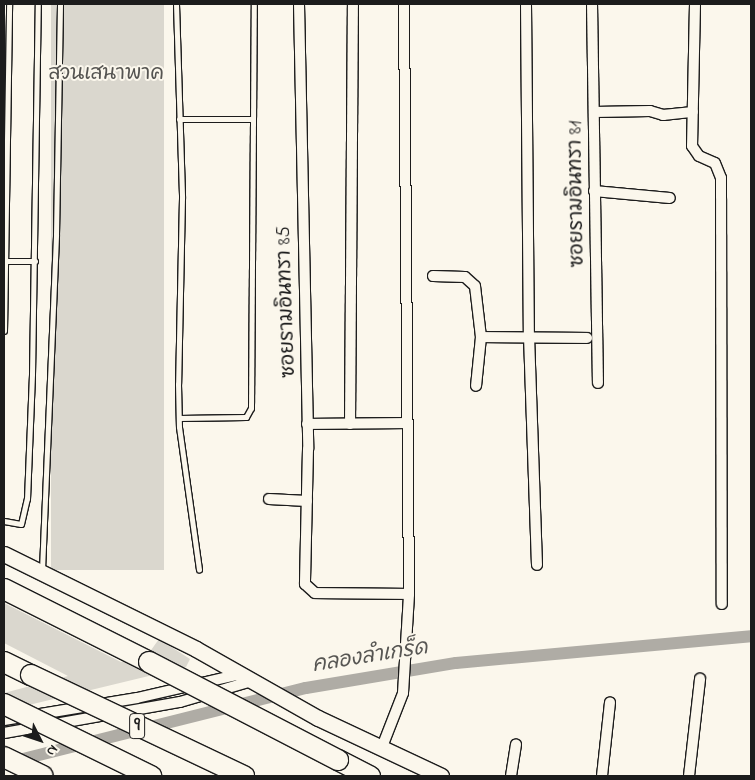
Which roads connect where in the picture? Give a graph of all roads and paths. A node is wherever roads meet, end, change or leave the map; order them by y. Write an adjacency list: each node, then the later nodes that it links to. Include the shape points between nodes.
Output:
1 (9, 4): 18 (lane)
2 (38, 4): 19 (lane)
3 (60, 4): 37 (lane, via 56,234)
4 (176, 4): 14 (lane)
5 (254, 4): 15 (lane)
6 (299, 4): 29 (street, ซอยรามอินทรา 85)
7 (353, 4): 30 (street)
8 (404, 4): 28 (street)
9 (526, 4): 22 (street)
10 (592, 4): 12 (street, ซอยรามอินทรา 81)
11 (695, 4): 13 (street)
12 (594, 112): 13 (street, via 650,111 663,115); 16 (street, ซอยรามอินทรา 81)
13 (693, 112): 40 (street, via 695,152 715,163 721,178)
14 (178, 118): 15 (lane); 27 (lane, via 182,198)
15 (252, 118): 27 (lane, via 250,413 246,417)
16 (594, 191): 17 (street); 25 (street, ซอยรามอินทรา 81)
17 (670, 198)
18 (5, 261): 19 (lane); 21 (lane)
19 (34, 261): 33 (lane, via 27,499 21,524)
20 (433, 276): 23 (street, via 465,278 472,282)
21 (4, 331)
22 (529, 336): 23 (street); 24 (street); 35 (street)
23 (481, 338): 26 (street)
24 (587, 338)
25 (598, 383)
26 (476, 386)
27 (179, 418): 36 (lane)
28 (405, 423): 30 (street); 39 (street)
29 (307, 424): 30 (street); 32 (street, ซอยรามอินทรา 85)
30 (350, 424)
31 (269, 498): 32 (street)
32 (307, 500): 39 (street, ซอยรามอินทรา 85, via 305,584 315,593)
33 (4, 521)
34 (4, 554): 37 (main road)
35 (537, 565)
36 (199, 570)
37 (42, 574): 42 (main road)
38 (4, 589): 54 (highway, bridge)
39 (409, 594): 49 (street, via 403,693)
40 (722, 604)
41 (4, 662): 53 (highway, 9, bridge)
42 (246, 678): 46 (street); 47 (street, via 180,702); 49 (main road, via 318,718)
43 (700, 679): 58 (street)
44 (610, 702): 57 (street)
45 (4, 704): 52 (highway, 9, bridge)
46 (4, 720)
47 (4, 734)
48 (516, 744): 56 (street)
49 (382, 747): 55 (main road)
50 (4, 757): 51 (highway)
51 (43, 776)
52 (151, 776)
53 (244, 776)
54 (370, 776)
55 (441, 776)
56 (510, 776)
57 (602, 776)
58 (689, 776)

